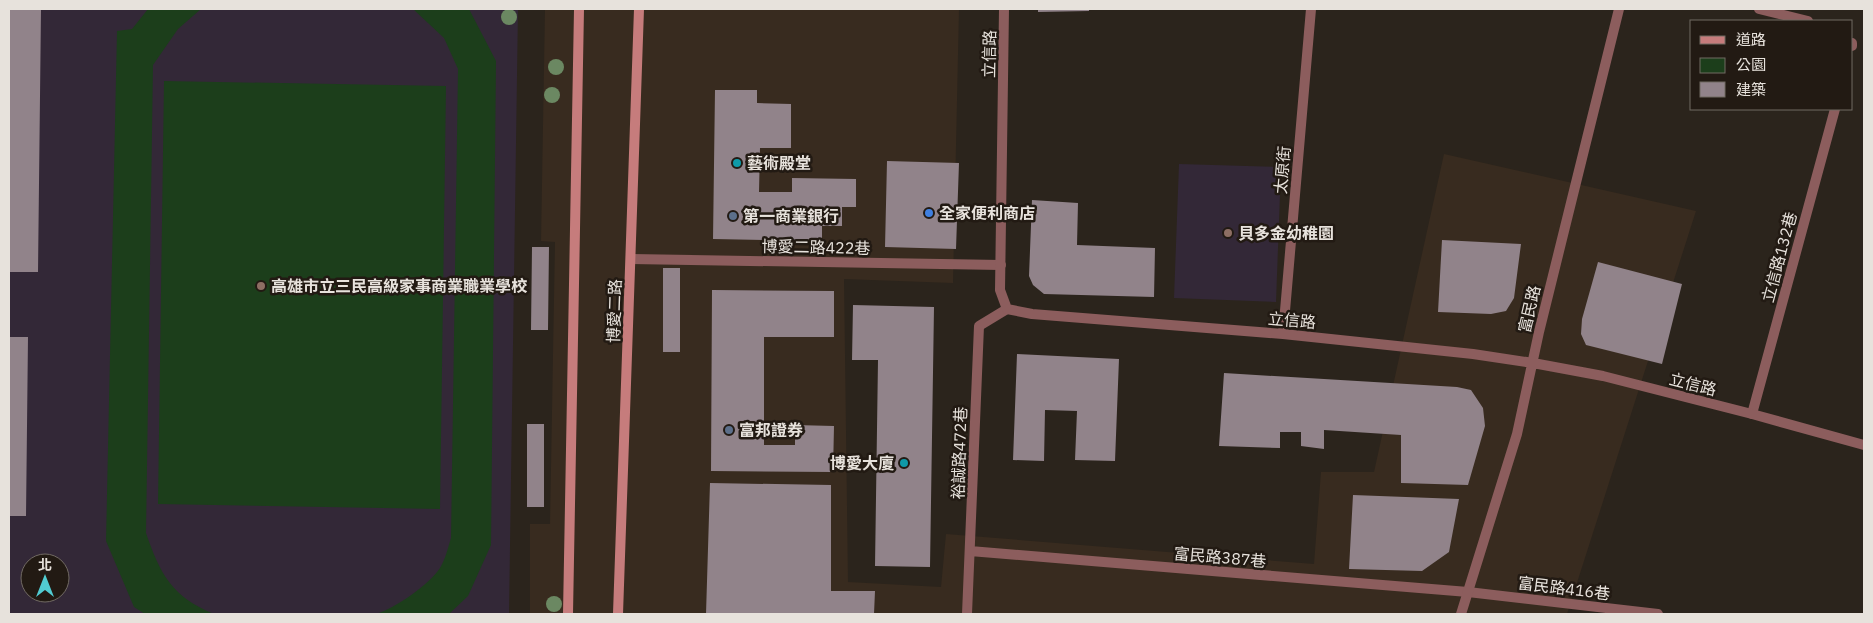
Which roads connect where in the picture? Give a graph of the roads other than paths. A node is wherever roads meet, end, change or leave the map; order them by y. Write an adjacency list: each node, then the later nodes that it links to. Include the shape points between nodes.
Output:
1 (579, 9): 18 (main road)
2 (639, 9): 9 (main road, 博愛二路)
3 (1004, 9): 10 (street, 立信路)
4 (1311, 9): 12 (street, 太原街)
5 (1619, 9): 13 (street, 富民路)
6 (1759, 9): 7 (street)
7 (1804, 20)
8 (1835, 110): 14 (street, 立信路132巷)
9 (631, 259): 10 (street, 博愛二路422巷); 19 (main road, 博愛二路)
10 (1001, 264): 11 (street, 立信路, via 1000,290)
11 (1007, 309): 12 (street, 立信路, via 1032,314); 16 (street, 裕誠路472巷, via 979,326)
12 (1283, 334): 13 (street, 立信路)
13 (1532, 363): 14 (street, 立信路, via 1582,371); 17 (street, 富民路, via 1518,434)
14 (1752, 414): 15 (street, 立信路)
15 (1864, 445)
16 (970, 551): 17 (street, 富民路387巷); 20 (street, 裕誠路472巷)
17 (1468, 592): 21 (street, 富民路); 22 (street, 富民路416巷)
18 (568, 614)
19 (618, 614)
20 (967, 614)
21 (1461, 614)
22 (1658, 614)

